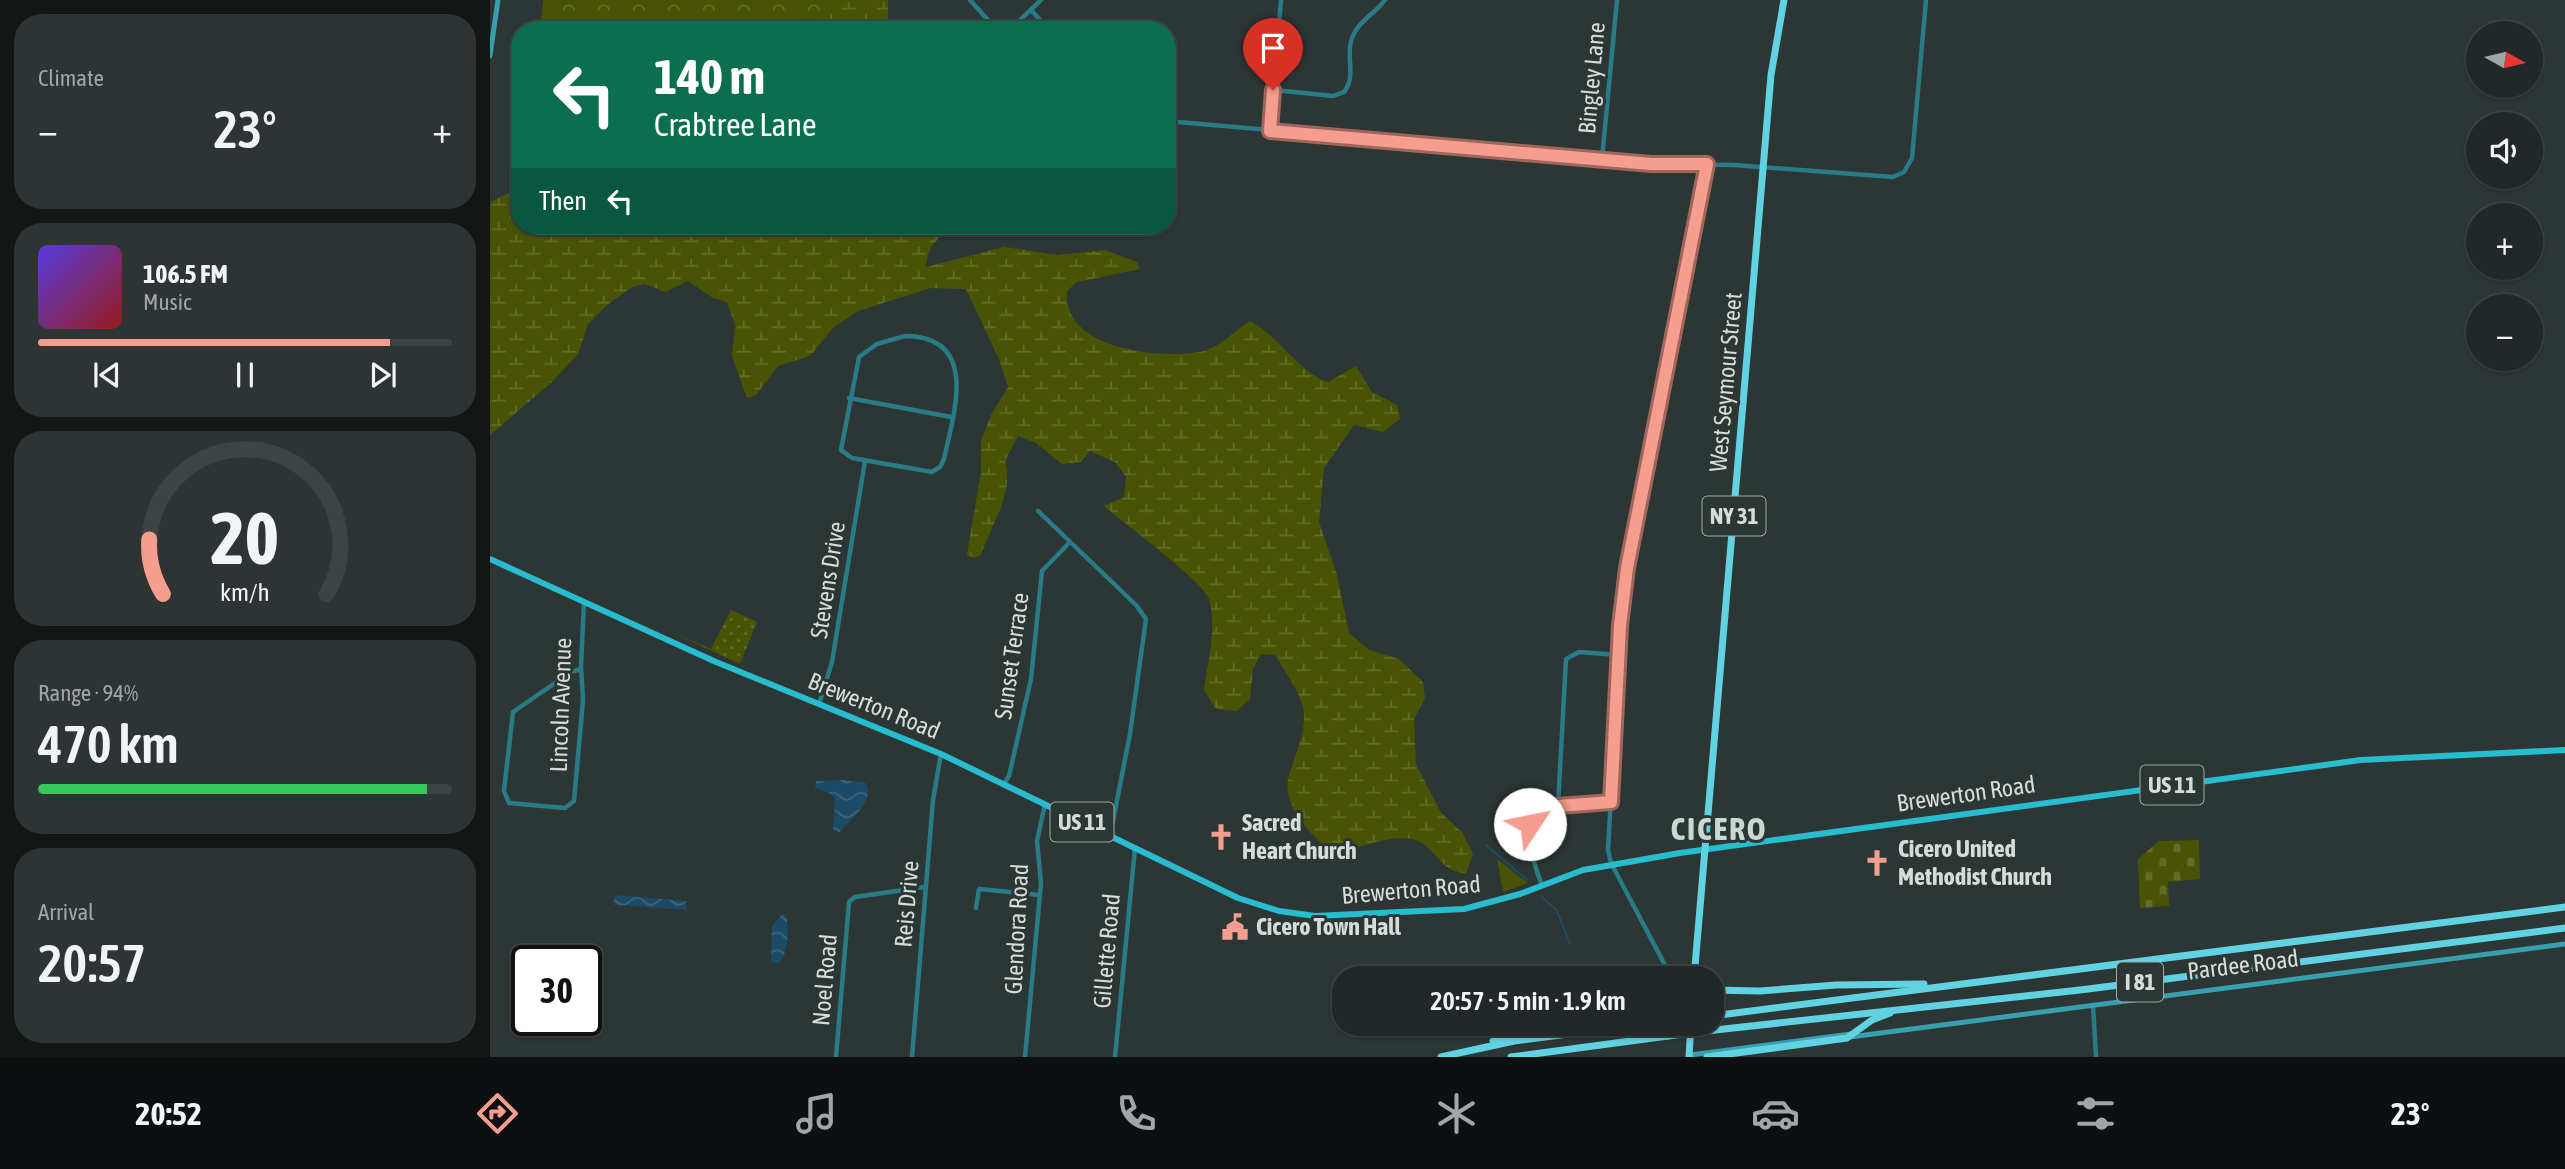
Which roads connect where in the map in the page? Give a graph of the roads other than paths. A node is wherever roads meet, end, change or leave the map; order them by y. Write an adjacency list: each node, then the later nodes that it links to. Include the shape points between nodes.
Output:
1 (498, 0): 13 (street)
2 (970, 0): 10 (street)
3 (1041, 0): 9 (street)
4 (1281, 0): 14 (street)
5 (1385, 0): 14 (street, via 1353,36 1351,80 1344,92 1333,96)
6 (1617, 0): 17 (street, Bingley Lane)
7 (1784, 0): 19 (highway, NY 31, via 1775,40)
8 (1926, 0): 19 (street, via 1913,149 1904,172 1884,177)
9 (1031, 10): 11 (street); 12 (street)
10 (989, 21)
11 (1019, 21)
12 (1041, 21)
13 (490, 56)
14 (1273, 90): 16 (street)
15 (1176, 122): 16 (street)
16 (1270, 131): 17 (street)
17 (1602, 159): 18 (street)
18 (1707, 164): 19 (street); 27 (street, via 1627,568)
19 (1763, 167): 38 (highway, West Seymour Street / NY 31)
20 (849, 398): 21 (street); 21 (street, via 865,351 891,339 918,336 943,347 953,361 957,377); 22 (street, via 841,450)
21 (951, 417): 22 (street, via 944,459 936,471)
22 (864, 461): 29 (street, Stevens Drive, via 832,662)
23 (1038, 511): 24 (street)
24 (1070, 542): 32 (street, Sunset Terrace, via 1042,571 1031,679); 36 (street, via 1146,619)
25 (490, 559): 26 (main road, Brewerton Road / US 11)
26 (584, 602): 28 (street, Lincoln Avenue); 29 (main road, Brewerton Road / US 11)
27 (1618, 655): 33 (street); 35 (street, via 1578,652 1566,659)
28 (581, 669): 28 (street, Lincoln Avenue, via 517,708 510,721 505,800 509,803 569,807 574,801 583,700)
29 (819, 704): 31 (main road, Brewerton Road / US 11)
30 (2565, 750): 38 (main road, Brewerton Road / US 11, via 2348,762)
31 (940, 754): 32 (main road, Brewerton Road / US 11); 41 (street, Reis Drive)
32 (1004, 784): 34 (main road, Brewerton Road / US 11)
33 (1611, 802): 35 (street); 39 (street)
34 (1045, 804): 36 (main road, Brewerton Road / US 11); 42 (street, Glendora Road, via 1037,841)
35 (1558, 806): 40 (street, via 1538,809 1530,820)
36 (1110, 836): 37 (main road, Brewerton Road / US 11)
37 (1135, 848): 40 (main road, Brewerton Road / US 11, via 1256,905 1315,916 1464,909); 65 (street, Gillette Road)
38 (1705, 851): 39 (main road, Brewerton Road / US 11); 48 (highway, NY 31)
39 (1611, 863): 40 (main road, Brewerton Road / US 11); 47 (street)
40 (1542, 885)
41 (925, 887): 62 (street, Noel Road, via 856,897 849,907); 63 (street, Reis Drive)
42 (1040, 895): 44 (street, via 979,889); 64 (street, Glendora Road)
43 (2565, 906): 49 (highway, I 81)
44 (976, 908)
45 (2565, 928): 52 (highway, I 81)
46 (2565, 944): 51 (street, Pardee Road)
47 (1665, 966)
48 (1695, 966)
49 (1950, 984): 50 (highway); 53 (highway, I 81)
50 (1724, 991)
51 (2093, 1004): 55 (street, Pardee Road); 69 (street)
52 (1914, 1007): 54 (highway); 67 (highway, I 81, bridge)
53 (1724, 1014)
54 (1872, 1020): 55 (highway); 56 (highway)
55 (1881, 1031): 56 (street, Pardee Road)
56 (1850, 1035): 61 (street, Pardee Road); 68 (highway, Pardee Road)
57 (1510, 1036): 60 (highway)
58 (1560, 1036): 60 (highway)
59 (1691, 1036): 61 (highway)
60 (1475, 1048): 66 (highway)
61 (1690, 1056)
62 (836, 1057)
63 (912, 1057)
64 (1025, 1057)
65 (1115, 1057)
66 (1441, 1057)
67 (1511, 1057)
68 (1707, 1057)
69 (2096, 1057)

